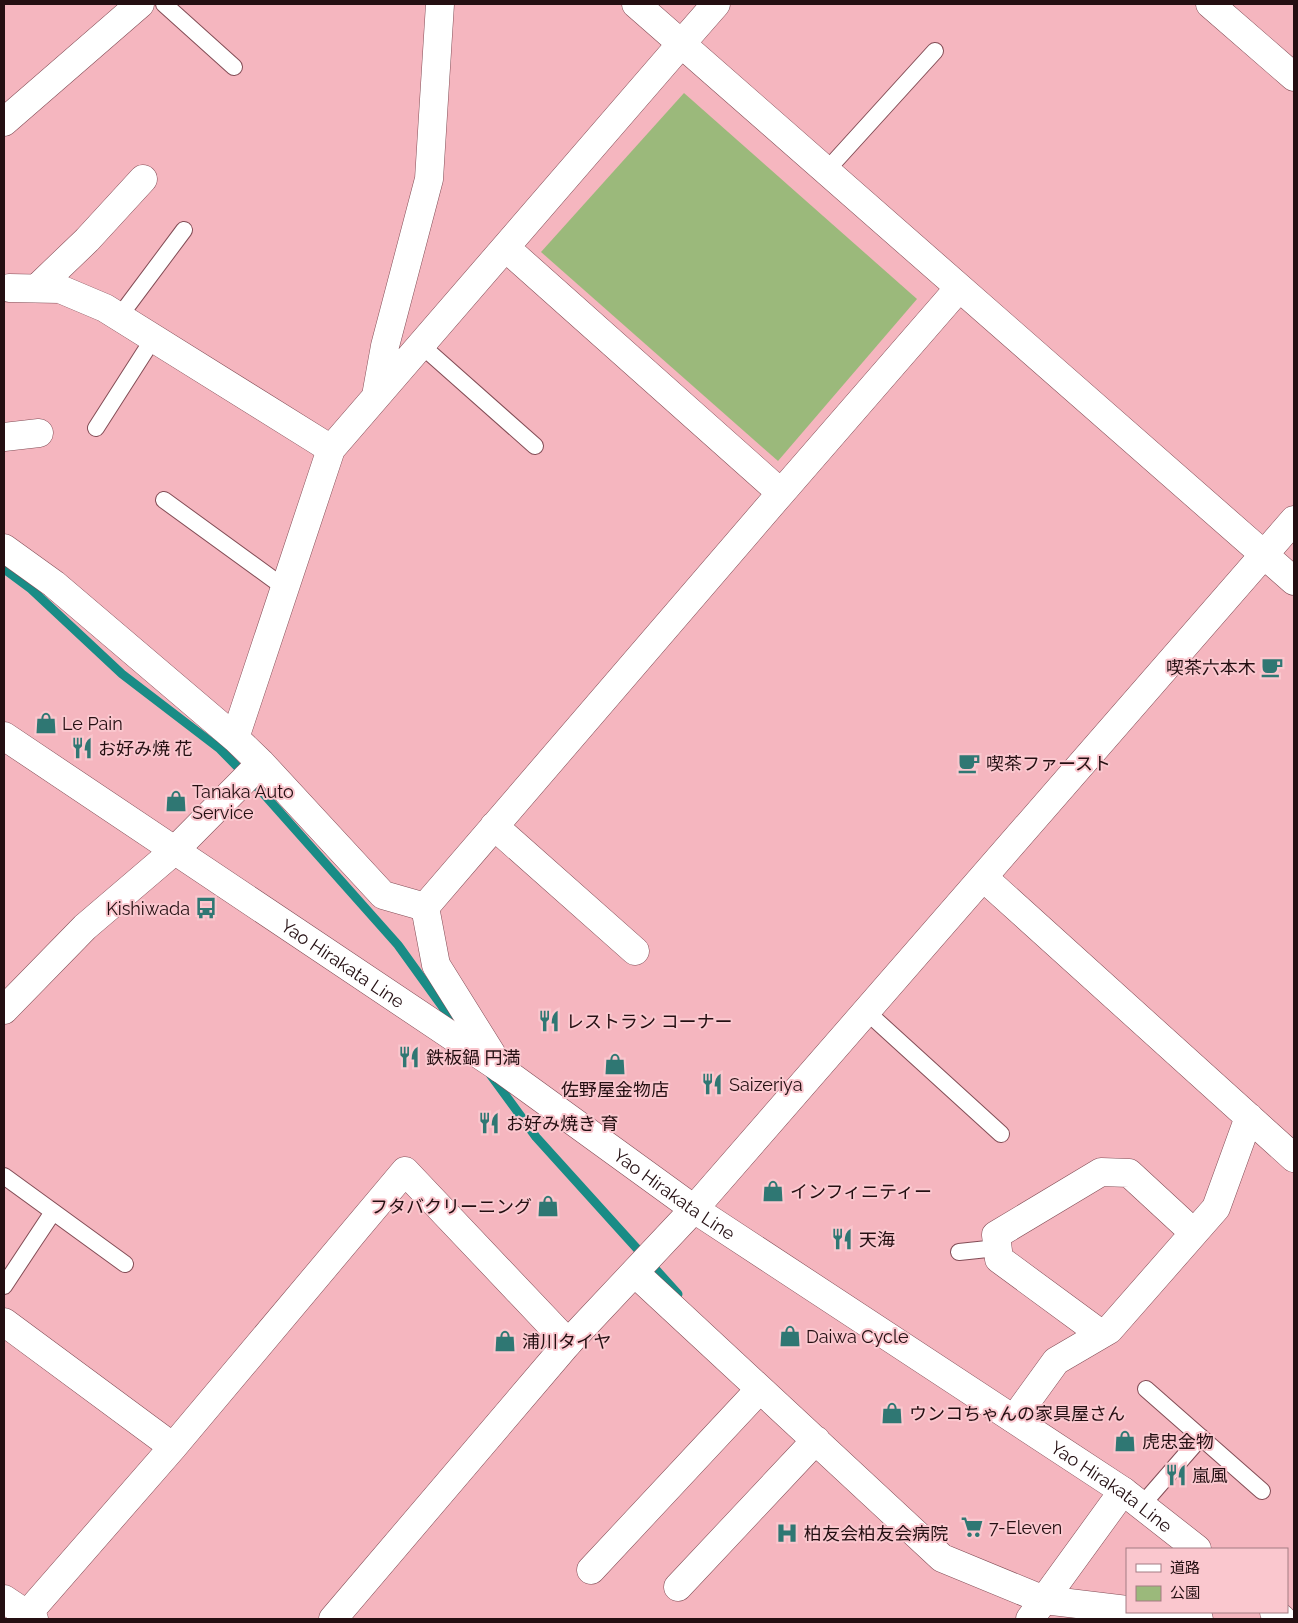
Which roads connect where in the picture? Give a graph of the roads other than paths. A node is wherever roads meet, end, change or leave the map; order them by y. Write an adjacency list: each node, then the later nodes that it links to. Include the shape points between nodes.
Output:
1 (140, 4): 11 (street)
2 (164, 4): 9 (lane)
3 (440, 4): 22 (street, via 430,179 385,346)
4 (636, 4): 7 (street)
5 (716, 4): 7 (street)
6 (1210, 4): 10 (street)
7 (681, 44): 12 (street); 15 (street)
8 (935, 51): 12 (lane)
9 (234, 67)
10 (1294, 77)
11 (4, 122)
12 (826, 171): 18 (street)
13 (143, 180): 17 (street)
14 (184, 230): 19 (lane)
15 (506, 248): 21 (street); 28 (street)
16 (9, 288): 17 (street)
17 (37, 288): 19 (street, via 60,289)
18 (960, 288): 28 (street); 32 (street)
19 (119, 317): 20 (street)
20 (154, 339): 23 (lane); 27 (street)
21 (421, 345): 22 (street); 26 (lane)
22 (376, 396): 27 (street)
23 (96, 428)
24 (39, 433): 25 (street)
25 (4, 437)
26 (535, 446)
27 (331, 449): 34 (street)
28 (781, 493): 38 (street)
29 (164, 500): 34 (lane)
30 (1294, 520): 32 (street)
31 (4, 548): 36 (street, via 54,584)
32 (1264, 554): 33 (street); 40 (street)
33 (1294, 581)
34 (285, 588): 36 (street)
35 (4, 736): 39 (street, Yao Hirakata Line)
36 (235, 738): 37 (street)
37 (261, 763): 39 (street); 41 (street, via 383,894)
38 (494, 826): 41 (street); 42 (street)
39 (174, 851): 43 (street, via 85,927); 45 (street, Yao Hirakata Line)
40 (984, 878): 44 (street); 46 (street)
41 (425, 907): 45 (street, via 436,965)
42 (635, 951)
43 (4, 1010)
44 (867, 1012): 47 (lane); 50 (street)
45 (500, 1069): 50 (street, Yao Hirakata Line)
46 (1249, 1117): 48 (street); 52 (street, via 1216,1208)
47 (1001, 1134)
48 (1294, 1158)
49 (4, 1176): 51 (lane)
50 (694, 1210): 56 (street); 63 (street, Yao Hirakata Line)
51 (53, 1212): 55 (lane); 57 (lane)
52 (1194, 1233): 53 (street, via 1129,1173 1101,1172 996,1235); 59 (street, via 1109,1330)
53 (998, 1248): 54 (lane); 59 (street, via 999,1259)
54 (959, 1252)
55 (125, 1264)
56 (635, 1273): 60 (street); 61 (street)
57 (4, 1286)
58 (4, 1322): 66 (street)
59 (1101, 1334): 63 (street, via 1056,1361)
60 (568, 1343): 66 (street, via 405,1171); 77 (street)
61 (760, 1389): 65 (street); 70 (street)
62 (1146, 1389): 64 (lane)
63 (1014, 1419): 68 (street, Yao Hirakata Line)
64 (1201, 1437): 67 (lane); 68 (lane)
65 (816, 1440): 71 (street); 73 (street, via 942,1558)
66 (173, 1447): 76 (street)
67 (1262, 1491)
68 (1132, 1498): 69 (street, Yao Hirakata Line); 73 (street)
69 (1197, 1548)
70 (591, 1570)
71 (678, 1587)
72 (4, 1599): 76 (street)
73 (1037, 1610): 74 (street)
74 (1126, 1610)
75 (1147, 1613): 78 (street)
76 (28, 1618)
77 (333, 1619)
78 (1198, 1619)

